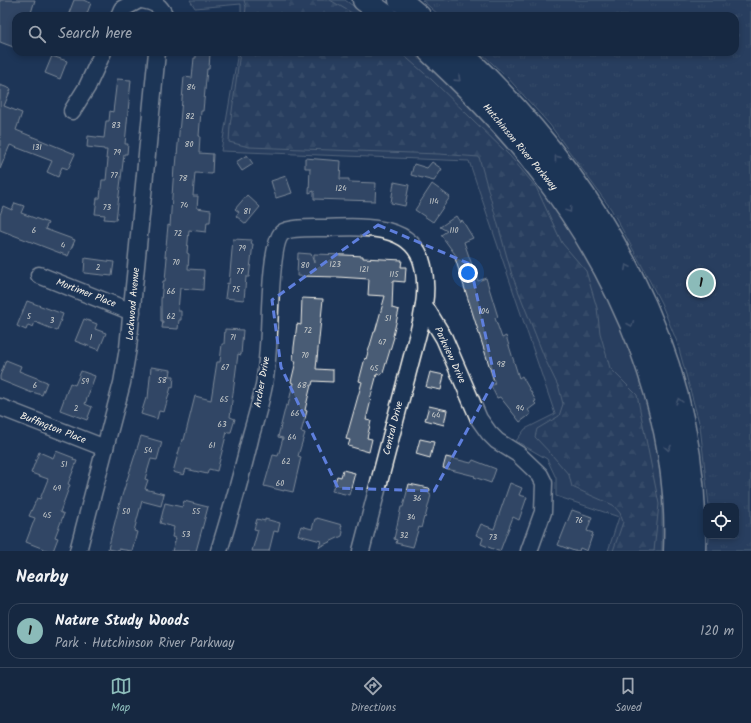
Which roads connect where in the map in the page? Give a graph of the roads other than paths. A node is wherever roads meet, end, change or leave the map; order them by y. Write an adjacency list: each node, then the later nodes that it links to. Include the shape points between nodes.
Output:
1 (140, 0): 4 (street); 5 (street, via 151,2)
2 (364, 0): 6 (highway)
3 (400, 0): 7 (highway)
4 (121, 12)
5 (163, 12)
6 (380, 12)
7 (414, 12)
8 (101, 56): 12 (street, via 87,88)
9 (157, 56): 15 (street, Lockwood Avenue)
10 (434, 56): 22 (highway, Hutchinson River Parkway, one-way to 22, via 487,107 541,171 582,229 620,298 647,365 664,429 673,485)
11 (464, 56): 23 (highway, Hutchinson River Parkway, one-way to 11, via 694,494 685,428 664,353 641,295 605,228 566,170 513,106)
12 (72, 111)
13 (39, 275): 15 (street, Mortimer Place)
14 (424, 305): 19 (street, Archer Drive, via 426,278 422,258 416,248 400,235 384,230 353,227 303,228 280,234 272,272 264,386 236,497); 20 (street, Central Drive); 21 (street, Parkview Drive, via 444,338 479,419 497,441 518,454 540,475 544,484 543,512)
15 (132, 312): 17 (street, Lockwood Avenue, via 122,382)
16 (0, 407): 17 (street, Buffington Place)
17 (105, 448): 18 (street, Lockwood Avenue)
18 (78, 551)
19 (219, 551)
20 (362, 551)
21 (529, 551)
22 (675, 551)
23 (694, 551)

